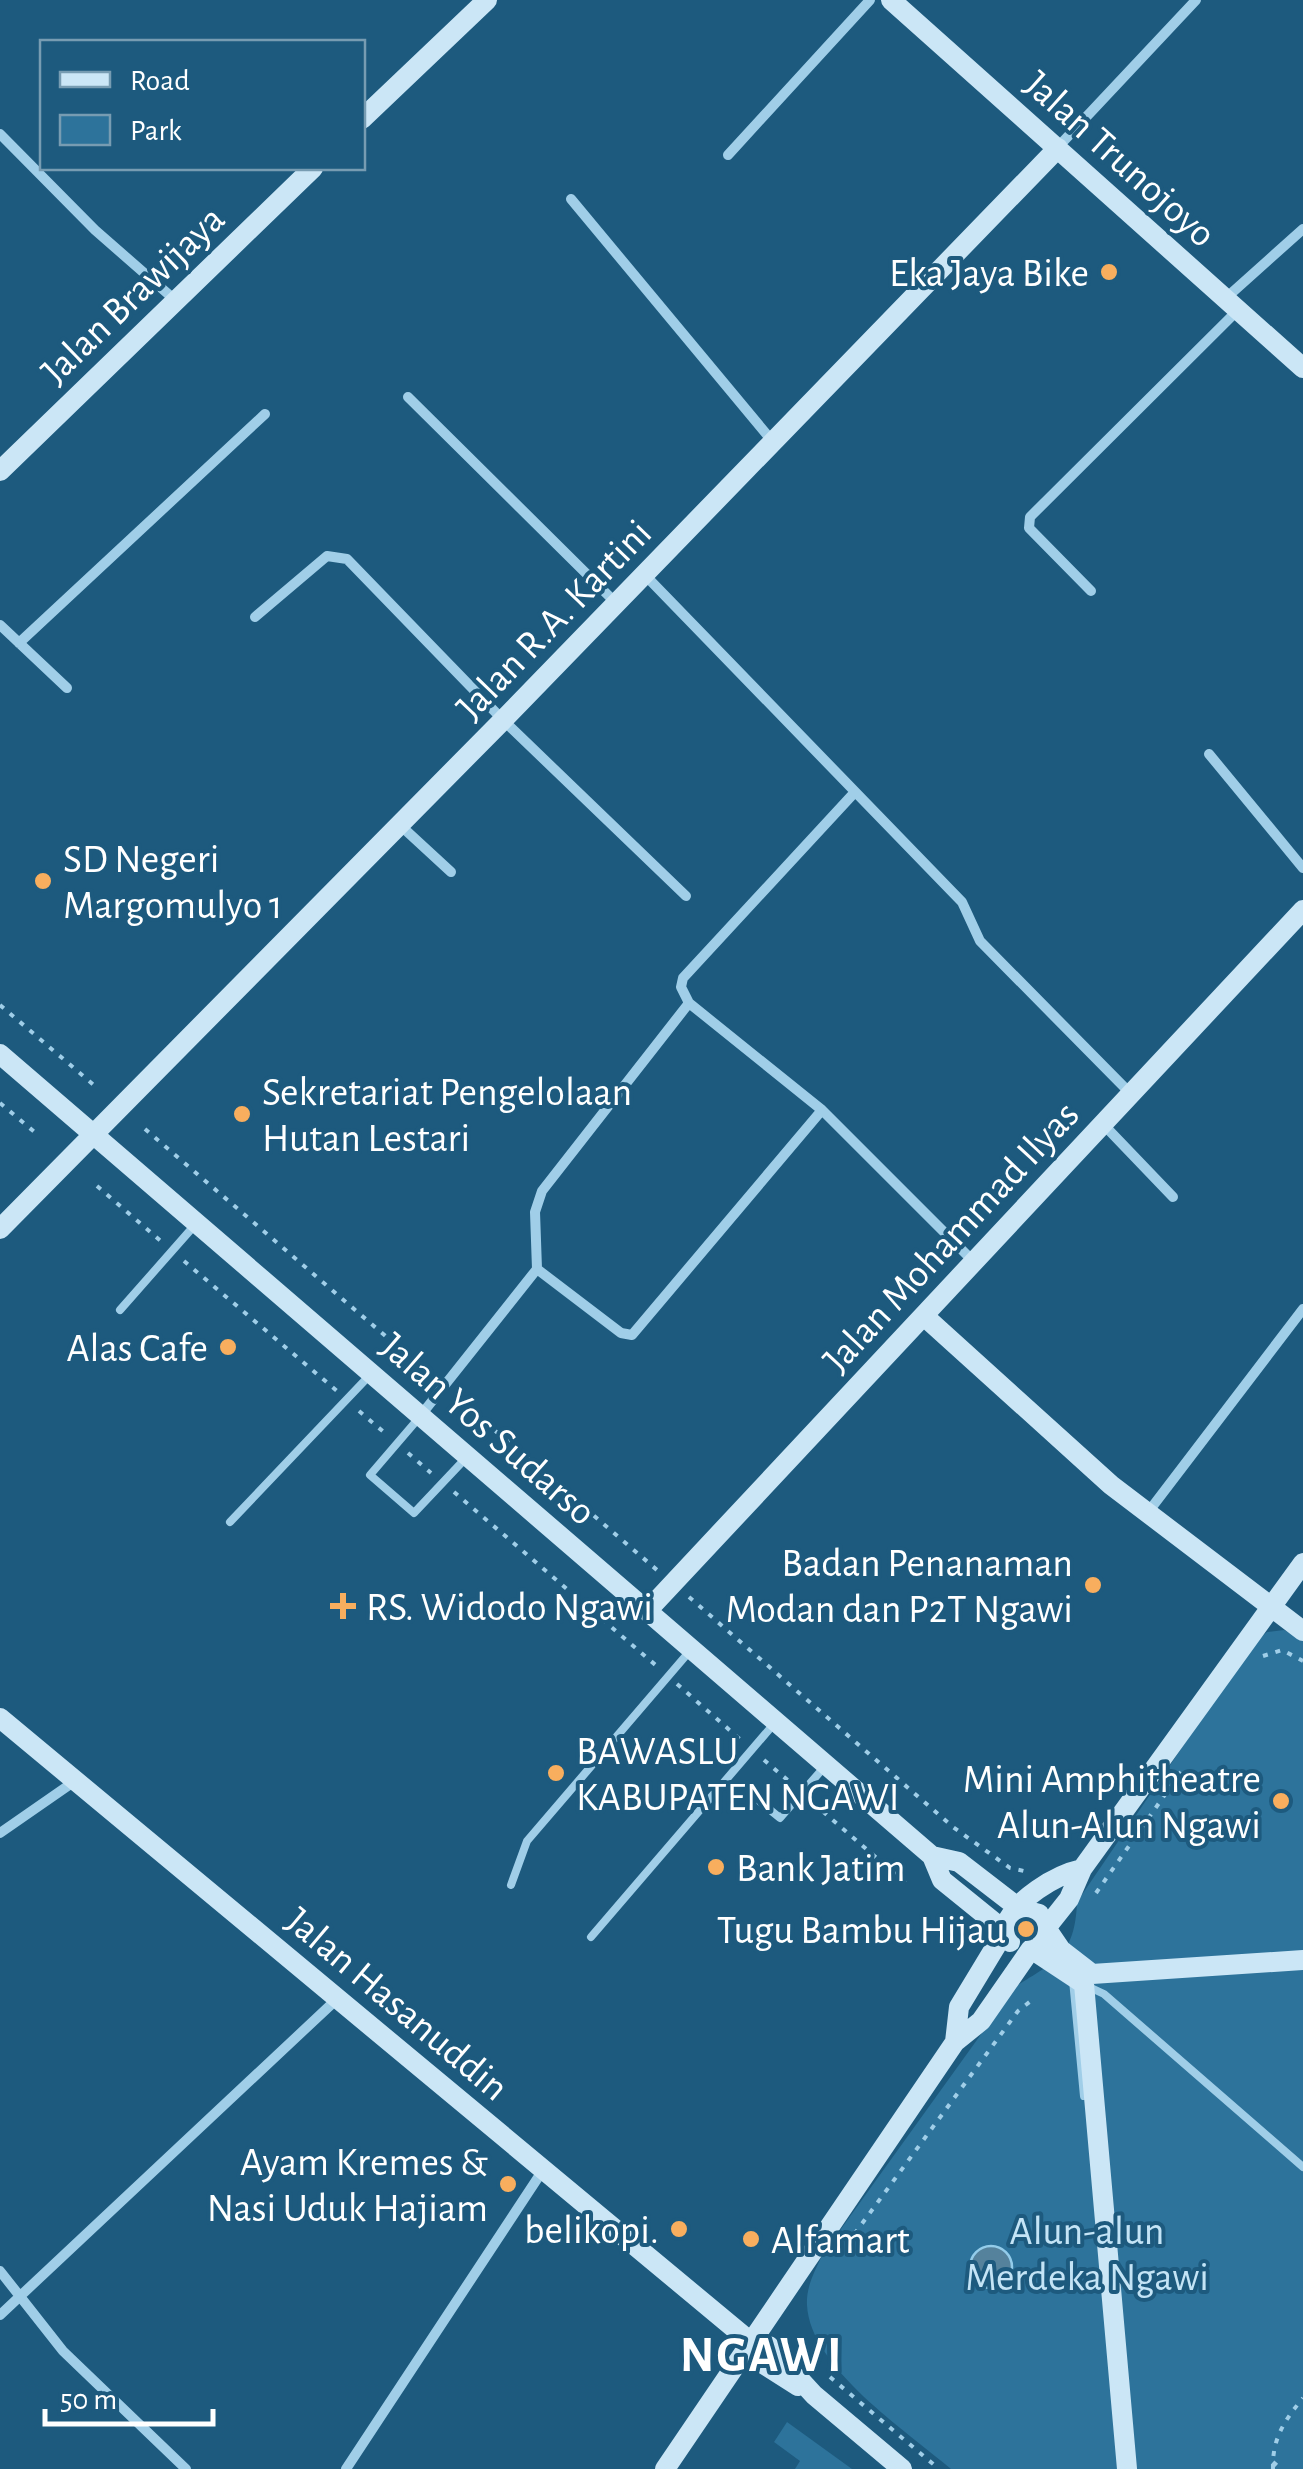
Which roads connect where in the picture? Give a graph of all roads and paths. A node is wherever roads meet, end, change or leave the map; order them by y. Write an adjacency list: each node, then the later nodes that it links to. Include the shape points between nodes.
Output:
1 (487, 0): 5 (street)
2 (870, 0): 8 (street)
3 (891, 0): 7 (street, Jalan Trunojoyo)
4 (1196, 0): 7 (street)
5 (365, 117)
6 (0, 134): 12 (street)
7 (1058, 148): 13 (street, Jalan Trunojoyo); 17 (street, Jalan R.A. Kartini)
8 (728, 154)
9 (311, 170): 12 (street, Jalan Brawijaya)
10 (572, 199): 17 (street)
11 (1303, 229): 13 (street)
12 (175, 300): 18 (street, Jalan Brawijaya)
13 (1231, 304): 14 (street, Jalan Trunojoyo); 20 (street, via 1030,517 1029,528)
14 (1303, 368)
15 (408, 397): 21 (street)
16 (265, 414): 24 (street)
17 (774, 443): 19 (street, Jalan R.A. Kartini)
18 (0, 471)
19 (645, 574): 21 (street, Jalan R.A. Kartini); 28 (street)
20 (1091, 591)
21 (616, 602): 26 (street, Jalan R.A. Kartini)
22 (255, 617): 26 (street, via 328,556 339,556)
23 (0, 625): 24 (street)
24 (19, 643): 25 (street)
25 (66, 688)
26 (504, 720): 29 (street, Jalan R.A. Kartini); 32 (street)
27 (1209, 754): 30 (street)
28 (855, 792): 34 (street, via 684,978); 38 (street, via 962,902 980,941)
29 (400, 825): 31 (street); 43 (street, Jalan R.A. Kartini)
30 (1303, 868)
31 (451, 872)
32 (686, 896)
33 (1303, 910): 38 (street, Jalan Mohammad Ilyas)
34 (689, 1003): 40 (street); 51 (street, via 542,1190 535,1212)
35 (0, 1006): 37 (path)
36 (0, 1054): 43 (street, Jalan Yos Sudarso)
37 (95, 1086)
38 (1130, 1093): 41 (street, Jalan Mohammad Ilyas)
39 (0, 1103): 44 (path)
40 (822, 1110): 50 (street); 51 (street, via 632,1335)
41 (1102, 1124): 46 (street); 50 (street, Jalan Mohammad Ilyas)
42 (145, 1129): 56 (path)
43 (94, 1134): 47 (street, Jalan Yos Sudarso); 48 (street)
44 (38, 1135)
45 (98, 1186): 49 (path)
46 (1173, 1197)
47 (197, 1222): 49 (lane); 55 (street, Jalan Yos Sudarso)
48 (0, 1229)
49 (172, 1250): 53 (lane); 58 (path)
50 (976, 1264): 54 (street, Jalan Mohammad Ilyas)
51 (536, 1269): 59 (street)
52 (1303, 1309): 63 (street)
53 (120, 1310)
54 (924, 1316): 63 (street, via 1046,1430); 69 (street, Jalan Mohammad Ilyas)
55 (372, 1373): 58 (lane); 59 (street, Jalan Yos Sudarso)
56 (439, 1382)
57 (456, 1397): 66 (path)
58 (346, 1400): 60 (path); 64 (lane)
59 (421, 1415): 60 (lane); 61 (street, Jalan Yos Sudarso)
60 (397, 1443): 62 (path); 62 (lane, via 370,1475 414,1513)
61 (468, 1456): 62 (lane); 69 (street, Jalan Yos Sudarso)
62 (443, 1482): 74 (path)
63 (1149, 1512): 68 (street)
64 (230, 1522)
65 (1303, 1563): 68 (street)
66 (660, 1573)
67 (685, 1594): 86 (path, via 953,1827)
68 (1273, 1605): 70 (street); 85 (street)
69 (648, 1610): 71 (street, Jalan Yos Sudarso)
70 (1303, 1631)
71 (692, 1649): 74 (lane); 76 (street, Jalan Yos Sudarso)
72 (1262, 1656): 73 (path, via 1282,1650)
73 (1303, 1662)
74 (668, 1676): 77 (path); 87 (lane, via 528,1840)
75 (0, 1718): 80 (street, Jalan Hasanuddin)
76 (776, 1722): 77 (lane); 78 (street, Jalan Yos Sudarso)
77 (750, 1748): 81 (path); 93 (lane)
78 (826, 1765): 81 (lane); 84 (street, Jalan Yos Sudarso)
79 (1185, 1766): 89 (path)
80 (76, 1781): 83 (street); 98 (street, Jalan Hasanuddin)
81 (802, 1793): 82 (lane, via 780,1818); 88 (path)
82 (752, 1795)
83 (0, 1833)
84 (932, 1856): 90 (street, Jalan Yos Sudarso, via 959,1862); 92 (street, Jalan Yos Sudarso, via 942,1880)
85 (1082, 1868): 90 (street, via 1052,1876); 91 (street)
86 (1024, 1871)
87 (511, 1885)
88 (908, 1885)
89 (1086, 1907)
90 (1020, 1909): 91 (street, via 1040,1914); 92 (street, via 1008,1917)
91 (1046, 1928): 94 (street); 97 (street)
92 (1005, 1931): 94 (street, via 1012,1944); 100 (street, via 959,2008)
93 (592, 1937)
94 (1031, 1949): 97 (street); 100 (street, via 981,2021)
95 (1303, 1951): 97 (lane)
96 (1303, 1960): 97 (street)
97 (1083, 1975): 101 (lane); 116 (lane); 117 (street)
98 (338, 1998): 102 (street, Jalan Hasanuddin); 105 (street)
99 (1032, 2000): 103 (path)
100 (955, 2042): 107 (street)
101 (1303, 2167)
102 (543, 2169): 107 (street, Jalan Hasanuddin); 112 (street)
103 (828, 2269)
104 (0, 2271): 105 (street)
105 (20, 2298): 106 (street); 111 (street, via 63,2351)
106 (0, 2315)
107 (746, 2338): 113 (street); 114 (street, Jalan Hasanuddin, via 757,2360 814,2396)
108 (830, 2377): 115 (path)
109 (1303, 2398): 110 (path, via 1273,2446)
110 (1273, 2462): 118 (path); 119 (path)
111 (186, 2469)
112 (346, 2469)
113 (665, 2469)
114 (902, 2469)
115 (939, 2469)
116 (1118, 2469)
117 (1127, 2469)
118 (1273, 2469)
119 (1281, 2469)

